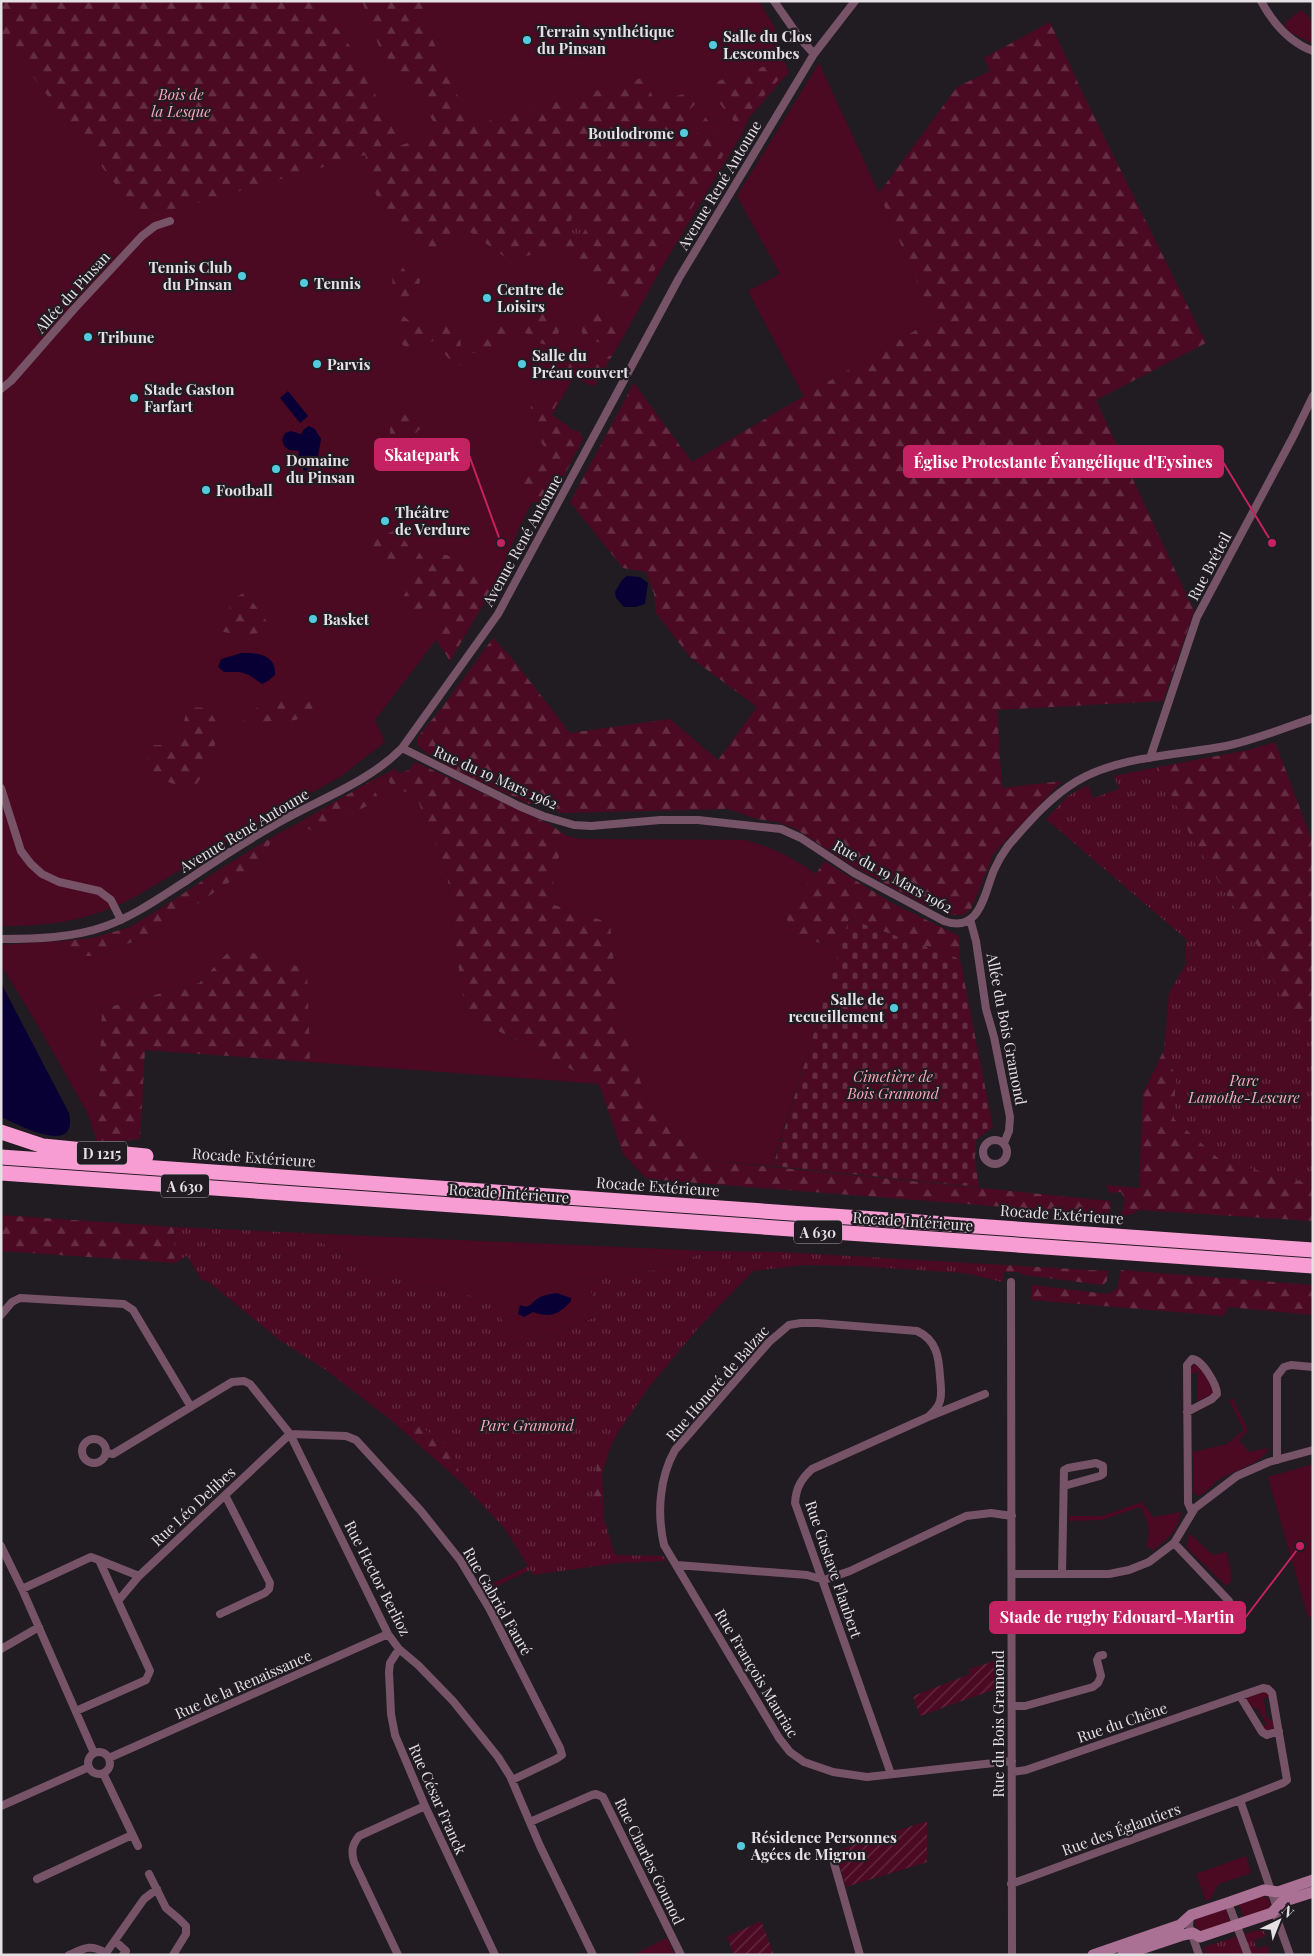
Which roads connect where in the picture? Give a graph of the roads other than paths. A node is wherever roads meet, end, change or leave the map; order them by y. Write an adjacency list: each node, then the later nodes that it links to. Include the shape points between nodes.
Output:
1 (774, 1): 5 (street)
2 (855, 1): 5 (street, Avenue René Antoune)
3 (1262, 1): 4 (street, via 1288,37)
4 (1313, 50)
5 (814, 54): 10 (street, Avenue René Antoune, via 679,278 498,614)
6 (170, 221): 7 (street, Allée du Pinsan, via 154,226 142,236)
7 (1, 389)
8 (1313, 396): 11 (street, Rue Bréteil, via 1197,617)
9 (1313, 718): 11 (street, Rue du 19 Mars 1962, via 1229,746)
10 (402, 748): 13 (street, Rue du 19 Mars 1962, via 519,806 574,825 698,820 780,829 944,921 951,924); 14 (street, Avenue René Antoune, via 364,776 269,828)
11 (1150, 758): 13 (street, Rue du 19 Mars 1962, via 1090,775 1058,794 1002,853 979,912)
12 (1, 788): 14 (street, via 21,851 31,864 59,882 99,891 110,900)
13 (970, 919): 17 (street, Allée du Bois Gramond, via 1010,1117)
14 (121, 920): 15 (street, Avenue René Antoune, via 59,936)
15 (1, 939)
16 (1, 1132): 19 (highway, D 1215, via 43,1146 180,1160)
17 (1004, 1143)
18 (1, 1157): 19 (highway, Rocade Extérieure / A 630)
19 (202, 1172): 23 (highway, Rocade Extérieure / A 630)
20 (1, 1173): 21 (highway, Rocade Intérieure / A 630)
21 (46, 1176): 22 (highway); 24 (highway, Rocade Intérieure / A 630)
22 (1, 1184)
23 (1313, 1250)
24 (1313, 1266)
25 (1011, 1282): 39 (street, Rue du Bois Gramond)
26 (1, 1315): 29 (street, via 20,1298 124,1304 133,1310)
27 (1313, 1367): 35 (street, via 1291,1365 1284,1367 1277,1376)
28 (985, 1394): 31 (street, Rue Gustave Flaubert)
29 (191, 1408): 32 (street, Rue Hector Berlioz, via 232,1382 244,1381 250,1384); 34 (street, via 113,1454)
30 (1187, 1412): 30 (street, via 1187,1365 1195,1358 1217,1389 1217,1394); 38 (street, via 1188,1503)
31 (928, 1417): 43 (street, Rue Honoré de Balzac, via 937,1408 942,1390 938,1356 923,1333 817,1323 789,1325 769,1342 669,1461 663,1487 661,1529 664,1545); 47 (street, Rue Gustave Flaubert, via 812,1469 798,1485 795,1503)
32 (290, 1434): 37 (street, Rue Léo Delibes); 53 (street, Rue Hector Berlioz); 68 (street, Rue Gabriel Fauré, via 346,1436 356,1440 421,1511 460,1560 489,1608 562,1754)
33 (1313, 1450): 35 (street)
34 (106, 1453)
35 (1277, 1460): 38 (street, via 1237,1476)
36 (1064, 1486): 36 (street, via 1064,1474 1068,1468 1096,1463 1103,1466 1100,1476); 45 (street)
37 (225, 1495): 46 (street, Rue Léo Delibes); 50 (street, via 270,1584 265,1593)
38 (1192, 1512): 40 (street)
39 (1012, 1516): 44 (street, Rue du Bois Gramond); 47 (street, via 991,1513 966,1516)
40 (1174, 1543): 45 (street, via 1149,1562 1129,1570 1109,1574); 51 (street, via 1229,1602 1228,1609)
41 (1, 1546): 48 (street)
42 (100, 1560): 46 (street); 48 (street, via 91,1557); 49 (street)
43 (677, 1566): 47 (street, via 807,1575); 67 (street, Rue François Mauriac, via 790,1752 804,1762 833,1772 867,1777)
44 (1012, 1574): 45 (street); 58 (street, Rue du Bois Gramond)
45 (1062, 1574)
46 (139, 1576): 49 (street, Rue Léo Delibes)
47 (824, 1580): 67 (street, Rue Gustave Flaubert)
48 (22, 1589): 52 (street)
49 (118, 1600): 59 (street, via 150,1671 146,1680)
50 (220, 1614)
51 (1206, 1616)
52 (39, 1627): 54 (street); 59 (street)
53 (388, 1634): 55 (street, Rue Hector Berlioz); 62 (street, Rue de la Renaissance)
54 (1, 1649)
55 (399, 1649): 68 (street, Rue Hector Berlioz, via 453,1701 498,1757); 71 (street, Rue César Franck, via 390,1663 391,1714 396,1735)
56 (1103, 1654): 58 (street, via 1097,1660 1102,1676 1093,1687 1025,1706)
57 (1240, 1696): 60 (street, via 1262,1732 1267,1735); 60 (street, Rue du Chêne, via 1263,1688 1270,1691); 65 (street, Rue du Chêne, via 1035,1767)
58 (1012, 1706): 63 (street, Rue du Bois Gramond)
59 (76, 1711): 61 (street)
60 (1279, 1731): 69 (street, Rue des Églantiers, via 1287,1780)
61 (94, 1753): 62 (street, via 104,1753); 64 (street)
62 (109, 1758): 66 (street)
63 (1012, 1761): 65 (street, Rue du Bois Gramond); 67 (street, Rue François Mauriac)
64 (89, 1767): 66 (street, via 97,1773); 70 (street)
65 (1012, 1772): 79 (street, Rue du Bois Gramond)
66 (104, 1773): 73 (street)
67 (891, 1774)
68 (512, 1780): 72 (street, Rue Hector Berlioz)
69 (1240, 1800): 79 (street, Rue des Églantiers); 81 (street)
70 (1, 1806)
71 (425, 1806): 94 (street, via 359,1836 352,1852); 95 (street, Rue César Franck)
72 (530, 1822): 96 (street, Rue Hector Berlioz); 97 (street, Rue Charles Gounod, via 592,1795 603,1797)
73 (132, 1835): 74 (street); 77 (street)
74 (138, 1846)
75 (834, 1863): 98 (street)
76 (149, 1874): 80 (street)
77 (37, 1879)
78 (1313, 1880): 81 (street, via 1278,1892)
79 (1011, 1884): 99 (street, Rue du Bois Gramond)
80 (156, 1889): 88 (street, via 144,1899); 93 (street, via 166,1908 186,1926 186,1934)
81 (1271, 1891): 83 (street, via 1264,1890); 84 (street)
82 (1313, 1892): 84 (street, via 1282,1902)
83 (1230, 1902): 85 (street); 86 (street)
84 (1277, 1908): 86 (street, via 1272,1913); 103 (street)
85 (1191, 1915): 87 (street, via 1188,1926); 90 (street, via 1180,1925)
86 (1238, 1924): 87 (street, via 1200,1937); 102 (street)
87 (1192, 1934): 100 (street); 101 (street)
88 (115, 1941): 89 (street); 92 (street, via 126,1951)
89 (107, 1954): 91 (street, via 88,1947)
90 (1099, 1954)
91 (68, 1955)
92 (123, 1955)
93 (173, 1955)
94 (398, 1955)
95 (495, 1955)
96 (594, 1955)
97 (681, 1955)
98 (860, 1955)
99 (1012, 1955)
100 (1123, 1955)
101 (1199, 1955)
102 (1248, 1955)
103 (1290, 1955)

